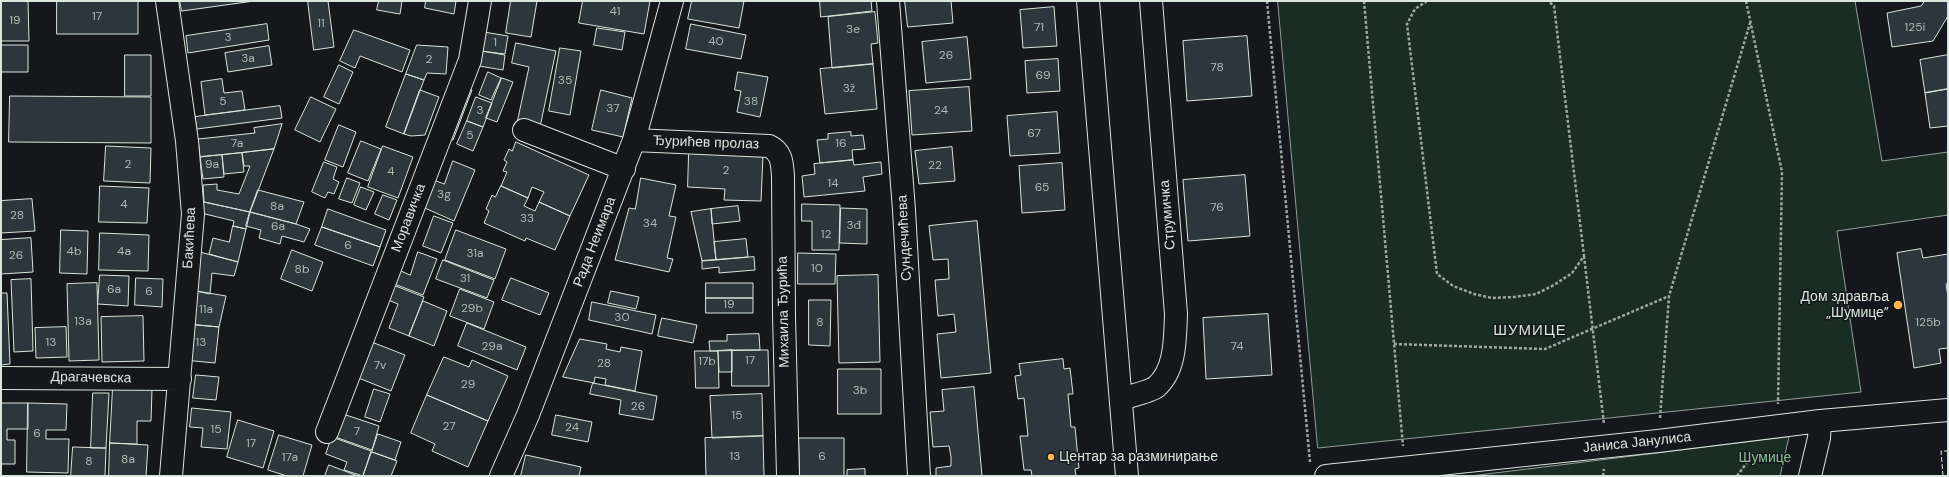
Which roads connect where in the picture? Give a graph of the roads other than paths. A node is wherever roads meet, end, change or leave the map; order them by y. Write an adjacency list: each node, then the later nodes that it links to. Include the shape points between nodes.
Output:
1 (167, 1): 12 (street, Бакићева, via 187,141 192,214)
2 (480, 1): 16 (street, Моравичка, via 470,60)
3 (672, 1): 8 (street, Рада Неимара)
4 (888, 1): 21 (street, Сундечићева, via 904,210)
5 (1088, 1): 13 (street)
6 (1151, 1): 13 (street, Струмичка, via 1176,314 1174,348 1167,372 1155,387)
7 (524, 130): 10 (street)
8 (634, 140): 9 (street, Ђурићев пролаз, via 769,146); 10 (street, Рада Неимара)
9 (776, 149): 20 (street, Михаила Ђурића, via 781,157 783,176)
10 (624, 169): 19 (street, Рада Неимара, via 528,416)
11 (1, 378): 12 (street, Драгачевска)
12 (180, 378): 18 (street, Бакићева)
13 (1121, 399): 22 (street)
14 (1948, 410): 15 (street, Јаниса Јанулиса)
15 (1820, 421): 17 (street, Јаниса Јанулиса, via 1658,441 1404,467); 23 (street, via 1819,438)
16 (327, 432)
17 (1318, 473)
18 (171, 476)
19 (501, 476)
20 (788, 476)
21 (919, 476)
22 (1127, 476)
23 (1810, 476)

